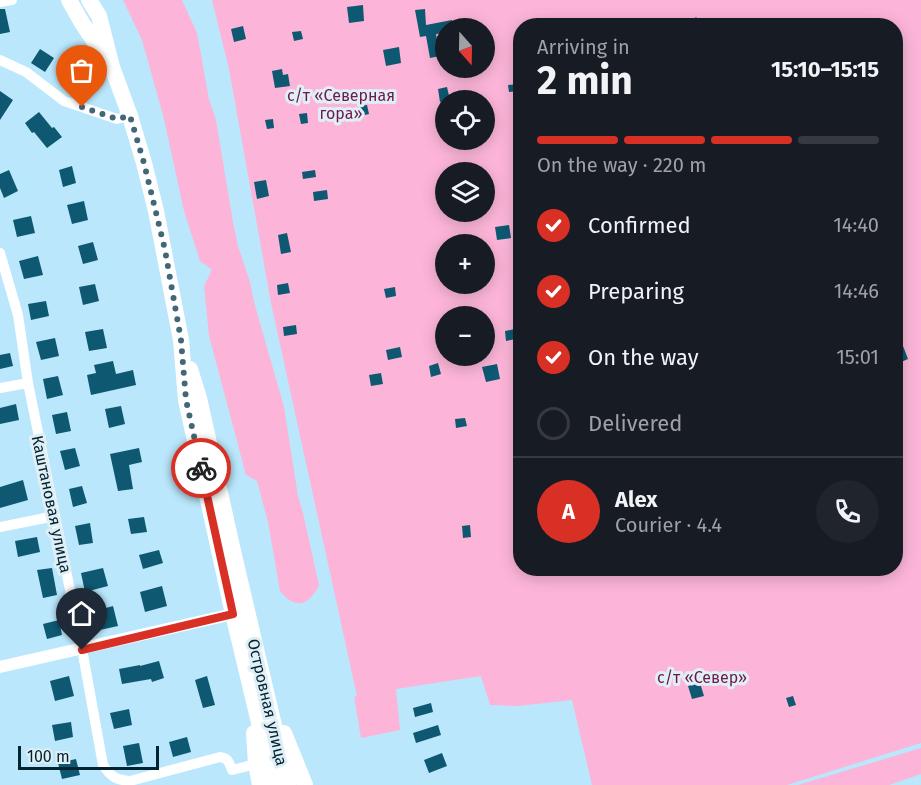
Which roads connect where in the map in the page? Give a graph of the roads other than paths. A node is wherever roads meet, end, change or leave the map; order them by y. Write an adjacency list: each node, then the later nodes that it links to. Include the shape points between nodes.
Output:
1 (12, 0): 4 (street)
2 (69, 0): 6 (main road, Островная улица)
3 (89, 0): 6 (main road, Островная улица, via 99,16)
4 (0, 2)
5 (0, 60): 7 (street, via 26,72 64,101 117,119)
6 (112, 67): 7 (main road, Островная улица)
7 (130, 116): 9 (main road, Островная улица, via 158,221)
8 (0, 253): 10 (street, Каштановая улица, via 18,315)
9 (181, 340): 14 (main road, Островная улица, via 186,400); 17 (main road, Островная улица, via 199,398)
10 (27, 383): 11 (street); 12 (street, Каштановая улица)
11 (0, 388)
12 (55, 516): 13 (street); 15 (street, Каштановая улица)
13 (0, 527)
14 (233, 614): 15 (street); 17 (main road, Островная улица)
15 (82, 650): 16 (street); 18 (street, Каштановая улица, via 103,765 119,781 220,758 229,761 232,770)
16 (0, 667)
17 (258, 689): 18 (main road); 20 (main road, Островная улица); 21 (main road, Островная улица); 22 (main road)
18 (256, 764): 19 (main road)
19 (260, 785)
20 (274, 785)
21 (288, 785)
22 (305, 785)

